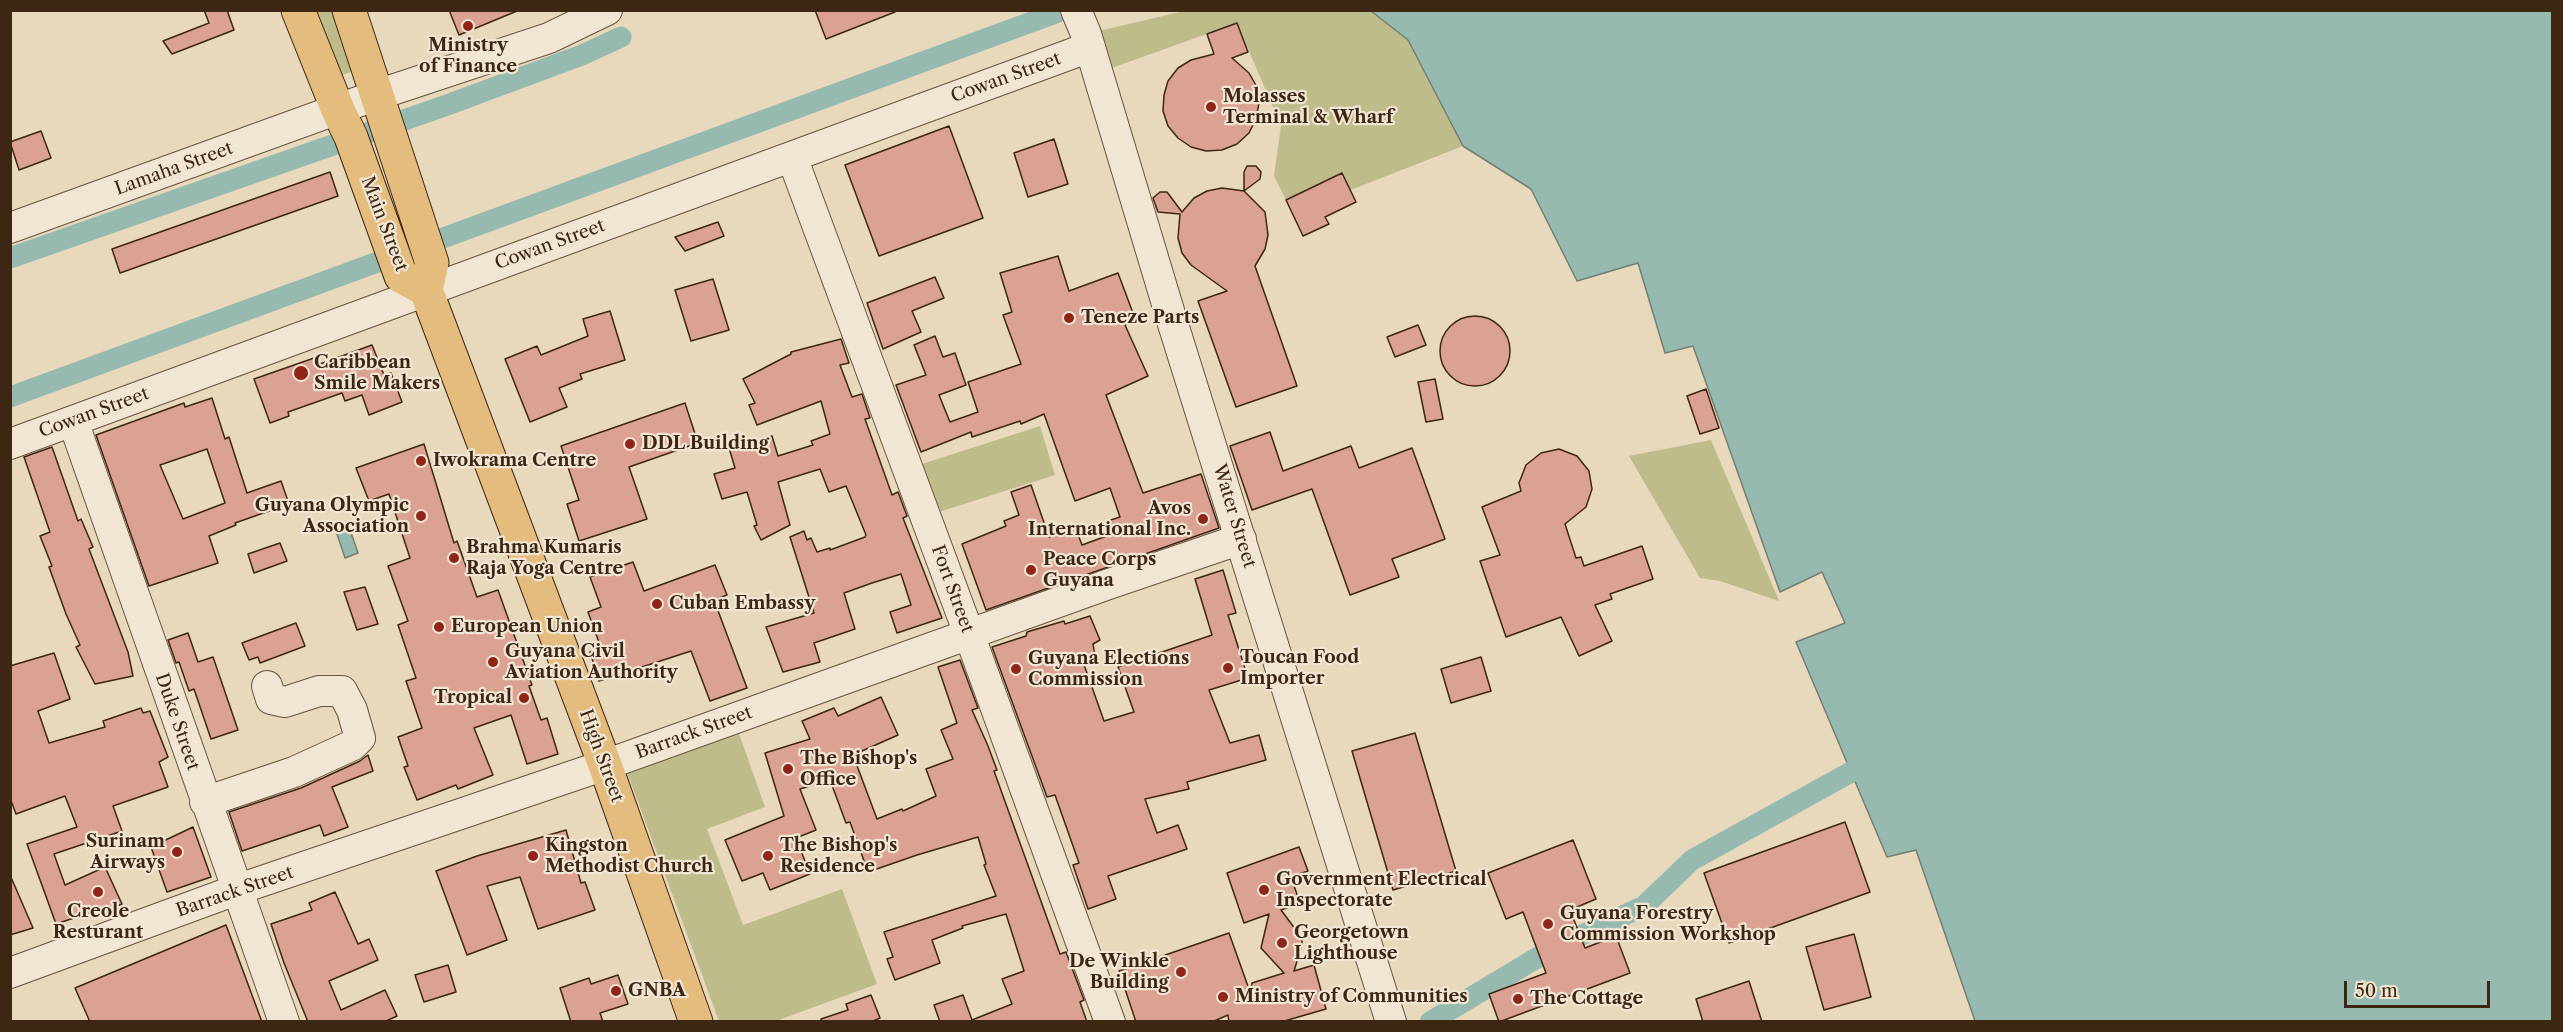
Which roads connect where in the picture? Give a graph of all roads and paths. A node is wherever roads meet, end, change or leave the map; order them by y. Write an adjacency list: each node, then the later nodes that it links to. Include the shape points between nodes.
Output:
1 (298, 10): 6 (main road, Main Street)
2 (349, 10): 5 (main road, Main Street)
3 (607, 10): 5 (street, Lamaha Street)
4 (1084, 30): 7 (street, Cowan Street); 12 (street, Water Street)
5 (381, 108): 6 (street, Lamaha Street); 9 (main road, Main Street)
6 (345, 124): 8 (street, Lamaha Street); 9 (main road, Main Street)
7 (792, 157): 9 (street, Cowan Street); 13 (street, Fort Street)
8 (10, 228)
9 (420, 276): 10 (street, Cowan Street); 15 (main road, High Street)
10 (73, 421): 11 (street, Cowan Street); 16 (street, Duke Street)
11 (10, 444)
12 (1241, 539): 13 (street, Barrack Street); 22 (street, Water Street)
13 (969, 634): 15 (street, Barrack Street); 21 (street, Fort Street)
14 (267, 686): 16 (street, via 271,699 285,702 319,690 342,691 360,738 294,772)
15 (605, 765): 17 (street, Barrack Street); 20 (main road, High Street)
16 (205, 802): 17 (street, Duke Street)
17 (236, 890): 18 (street, Barrack Street); 19 (street, Duke Street)
18 (10, 973)
19 (284, 1022)
20 (696, 1022)
21 (1110, 1022)
22 (1391, 1022)

